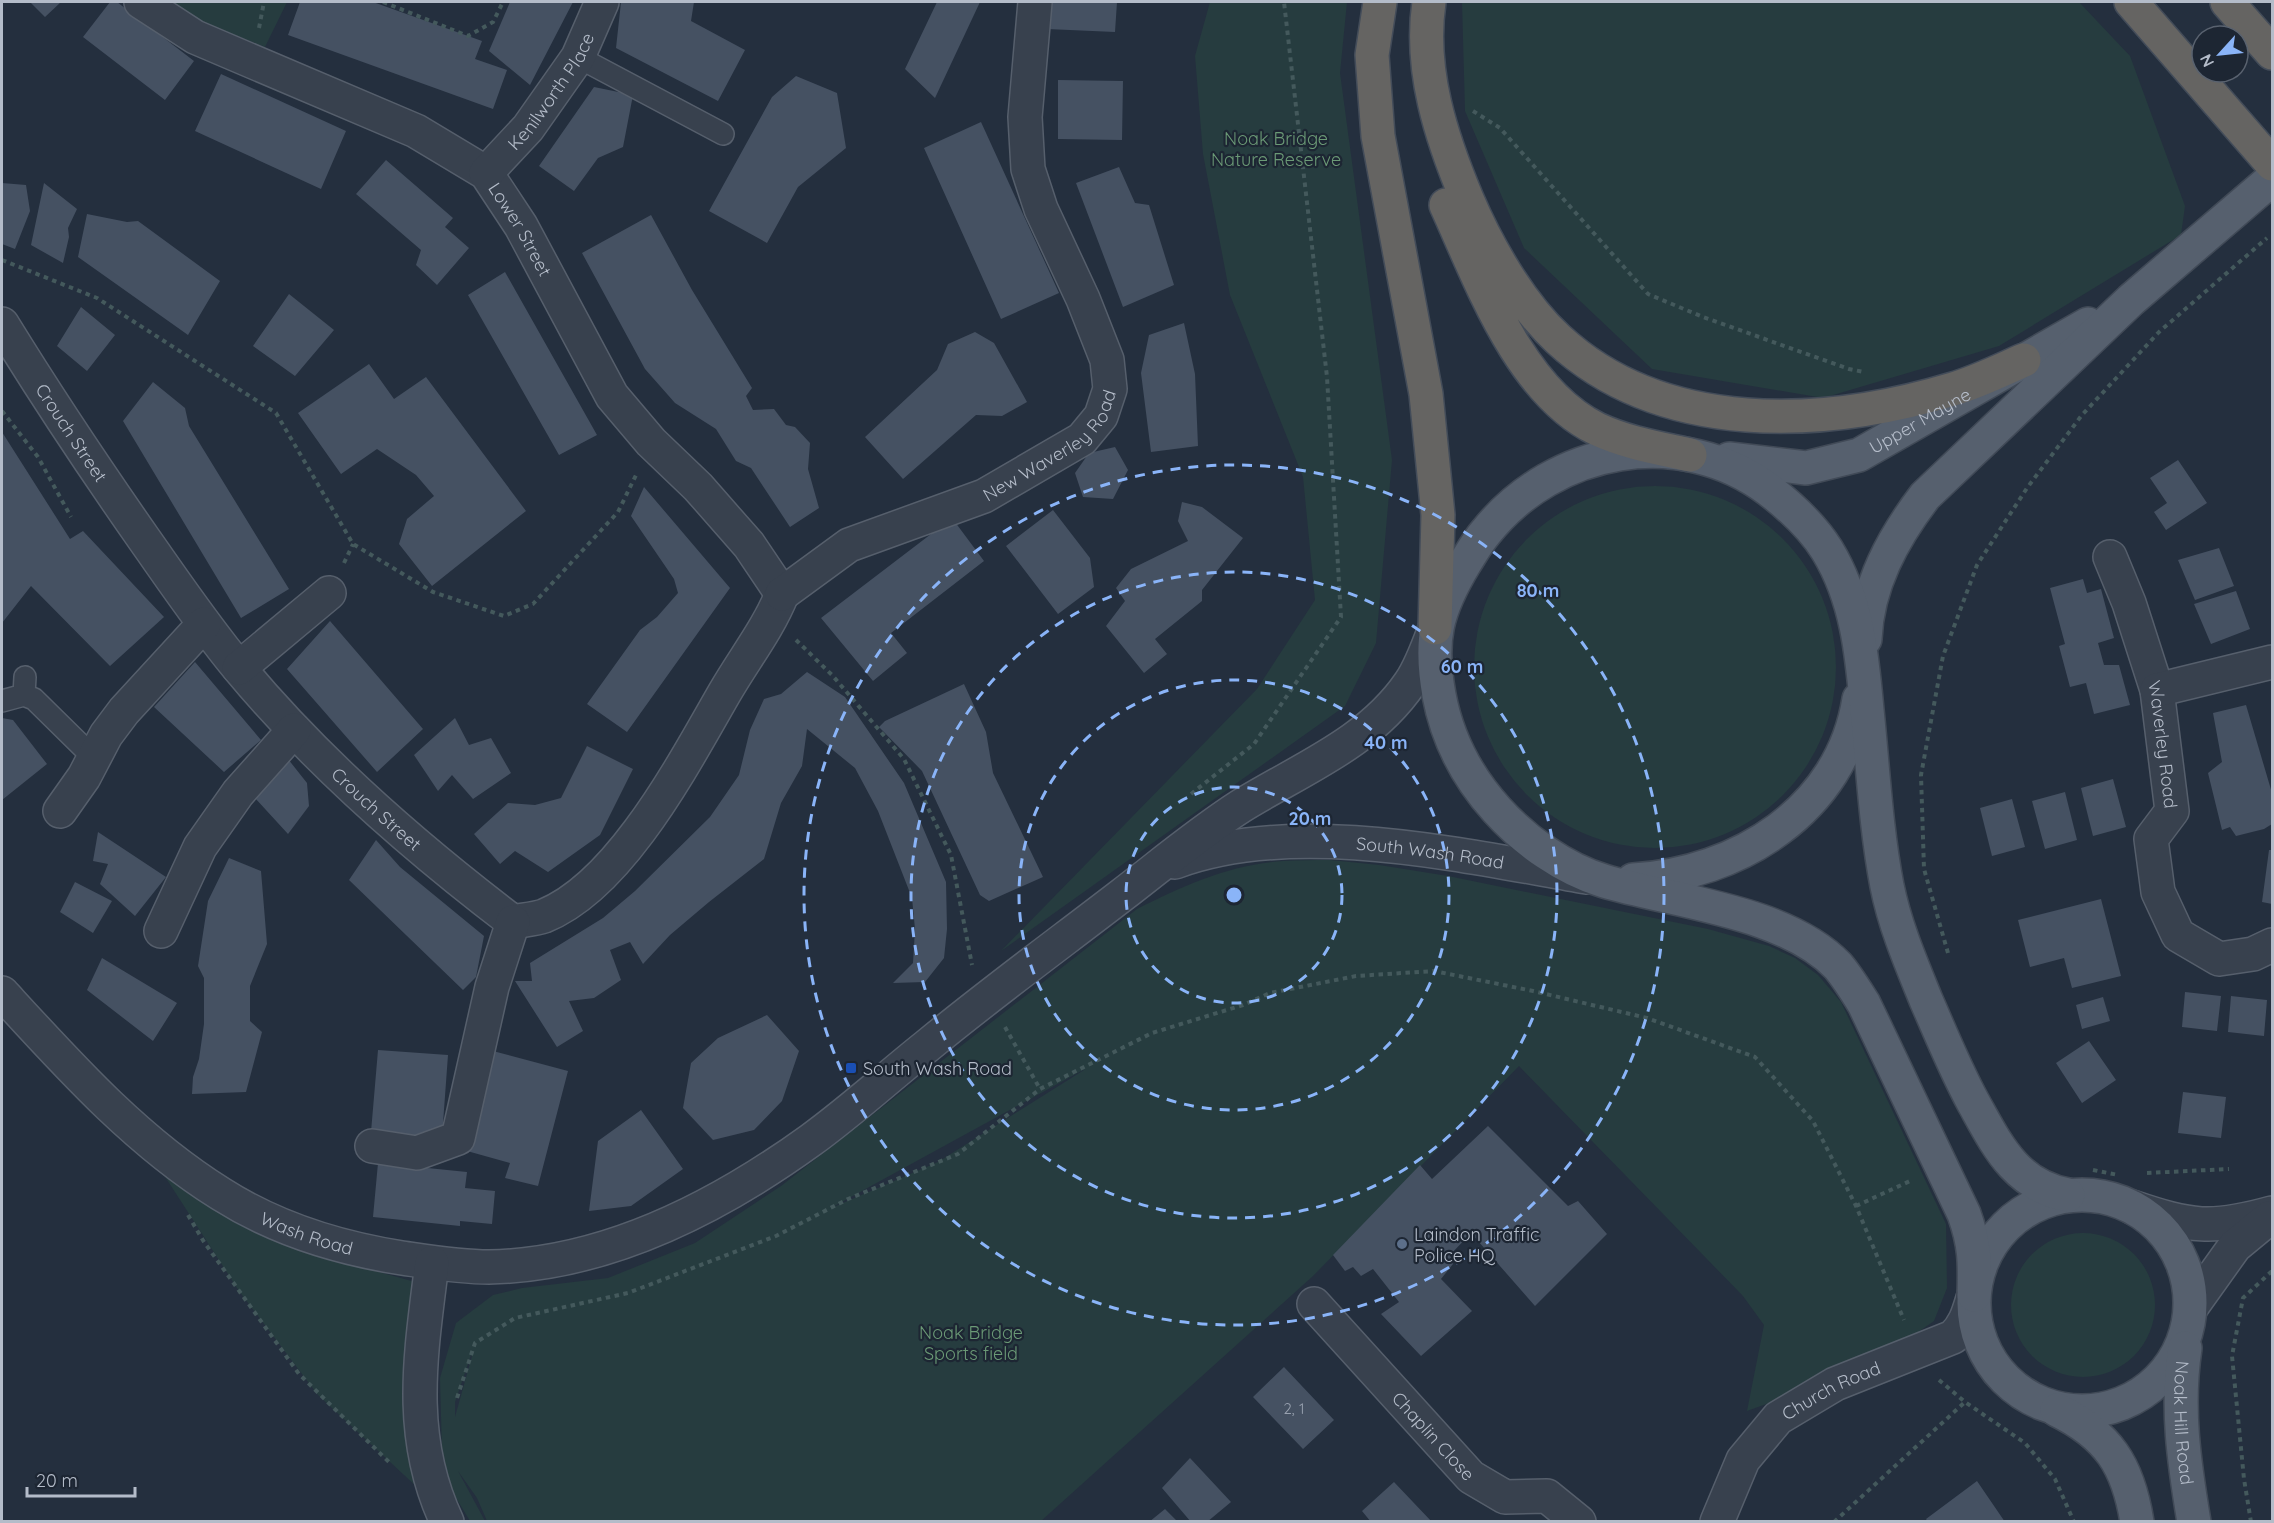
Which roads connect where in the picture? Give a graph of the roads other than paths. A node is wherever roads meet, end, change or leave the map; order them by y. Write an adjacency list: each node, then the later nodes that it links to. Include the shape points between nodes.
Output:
1 (141, 2): 15 (street, Lower Street, via 195,37 416,131)
2 (602, 2): 11 (street, Kenilworth Place)
3 (1035, 2): 23 (street, New Waverley Road, via 1025,117 1028,169 1041,209 1107,360 1110,389 1101,416 1082,439 984,496 849,545)
4 (1380, 2): 25 (highway, via 1372,55 1378,136 1426,394 1438,515)
5 (1423, 2): 20 (highway, via 1415,38 1414,72 1427,157 1476,270 1523,361 1564,406 1595,428 1626,441)
6 (1429, 2): 19 (highway, via 1430,82 1452,162 1473,214 1528,304 1557,338 1614,378 1653,395 1723,413 1795,417 1923,397)
7 (2117, 2): 12 (highway)
8 (2131, 2): 12 (highway)
9 (2227, 2): 10 (highway)
10 (2268, 48)
11 (578, 57): 13 (lane); 15 (street, Kenilworth Place, via 528,128)
12 (2202, 85): 14 (highway)
13 (723, 134)
14 (2272, 164)
15 (486, 173): 23 (street, Lower Street, via 522,225 612,396 749,545)
16 (2272, 179): 17 (main road, Upper Mayne)
17 (2131, 300): 19 (main road, Upper Mayne); 28 (main road, Upper Mayne, via 1925,496 1902,525 1873,587 1865,626)
18 (2, 324): 24 (street, Crouch Street, via 44,393)
19 (2024, 360): 20 (main road, Upper Mayne, via 1859,455 1806,468)
20 (1690, 455): 25 (main road, via 1619,453 1563,471 1524,495 1483,534 1449,590); 28 (main road, via 1728,466 1759,482 1804,521 1825,546 1852,607)
21 (2110, 557): 29 (street, Waverley Road)
22 (330, 593): 27 (street)
23 (777, 605): 36 (street, via 673,781 618,858 579,895 544,916)
24 (204, 624): 27 (street, Crouch Street); 32 (street, via 124,711)
25 (1435, 628): 34 (street, South Wash Road, via 1412,681 1386,714 1364,733 1241,806); 35 (main road, via 1434,662 1440,700 1449,730 1479,791 1532,843)
26 (2272, 662): 29 (street)
27 (239, 668): 31 (street, Crouch Street)
28 (1863, 673): 35 (main road, via 1859,705 1836,767 1811,802 1784,826 1755,847 1695,870 1669,877); 41 (main road, via 1887,885 1900,937 1962,1082 1994,1140 2035,1185)
29 (2157, 690): 38 (street, Waverley Road, via 2172,811 2151,839 2158,892 2178,935 2219,959 2253,954)
30 (2, 701): 32 (lane, via 24,686)
31 (294, 730): 36 (street, Crouch Street, via 393,824); 37 (street, via 238,793 200,847)
32 (94, 758): 33 (street)
33 (60, 810)
34 (1155, 870): 35 (street, South Wash Road, via 1233,846 1313,841 1432,852); 44 (street, South Wash Road, via 932,1041 812,1139 754,1178 641,1237 587,1254 544,1263 487,1267)
35 (1600, 880): 45 (main road, via 1783,930 1837,965 1864,1005 1964,1214 1975,1260)
36 (513, 922): 40 (street, via 492,987 458,1138 417,1153)
37 (161, 931)
38 (2272, 945)
39 (2, 993): 44 (street, Wash Road, via 144,1139 224,1197 322,1241)
40 (372, 1146)
41 (2068, 1195): 42 (main road, via 2100,1196); 45 (main road, via 2042,1202 1999,1233 1984,1256)
42 (2132, 1207): 43 (street, via 2185,1223 2211,1226); 47 (main road, via 2158,1226 2178,1252 2187,1275)
43 (2272, 1214): 47 (street, via 2235,1246)
44 (432, 1263): 49 (street, via 419,1415 426,1462)
45 (1974, 1295): 48 (main road, via 1975,1322 1984,1351 2002,1377 2026,1396); 51 (street, Church Road, via 1968,1316 1953,1337 1835,1384 1779,1418 1743,1460)
46 (1314, 1304): 50 (street, Chaplin Close, via 1471,1477 1505,1497 1547,1496)
47 (2189, 1317): 48 (main road, via 2181,1349 2165,1374 2142,1394 2115,1407 2085,1412); 53 (main road, Noak Hill Road, via 2180,1390)
48 (2055, 1408): 52 (main road, via 2086,1427 2112,1453 2131,1487)
49 (447, 1521)
50 (1579, 1521)
51 (1717, 1521)
52 (2137, 1521)
53 (2194, 1521)

